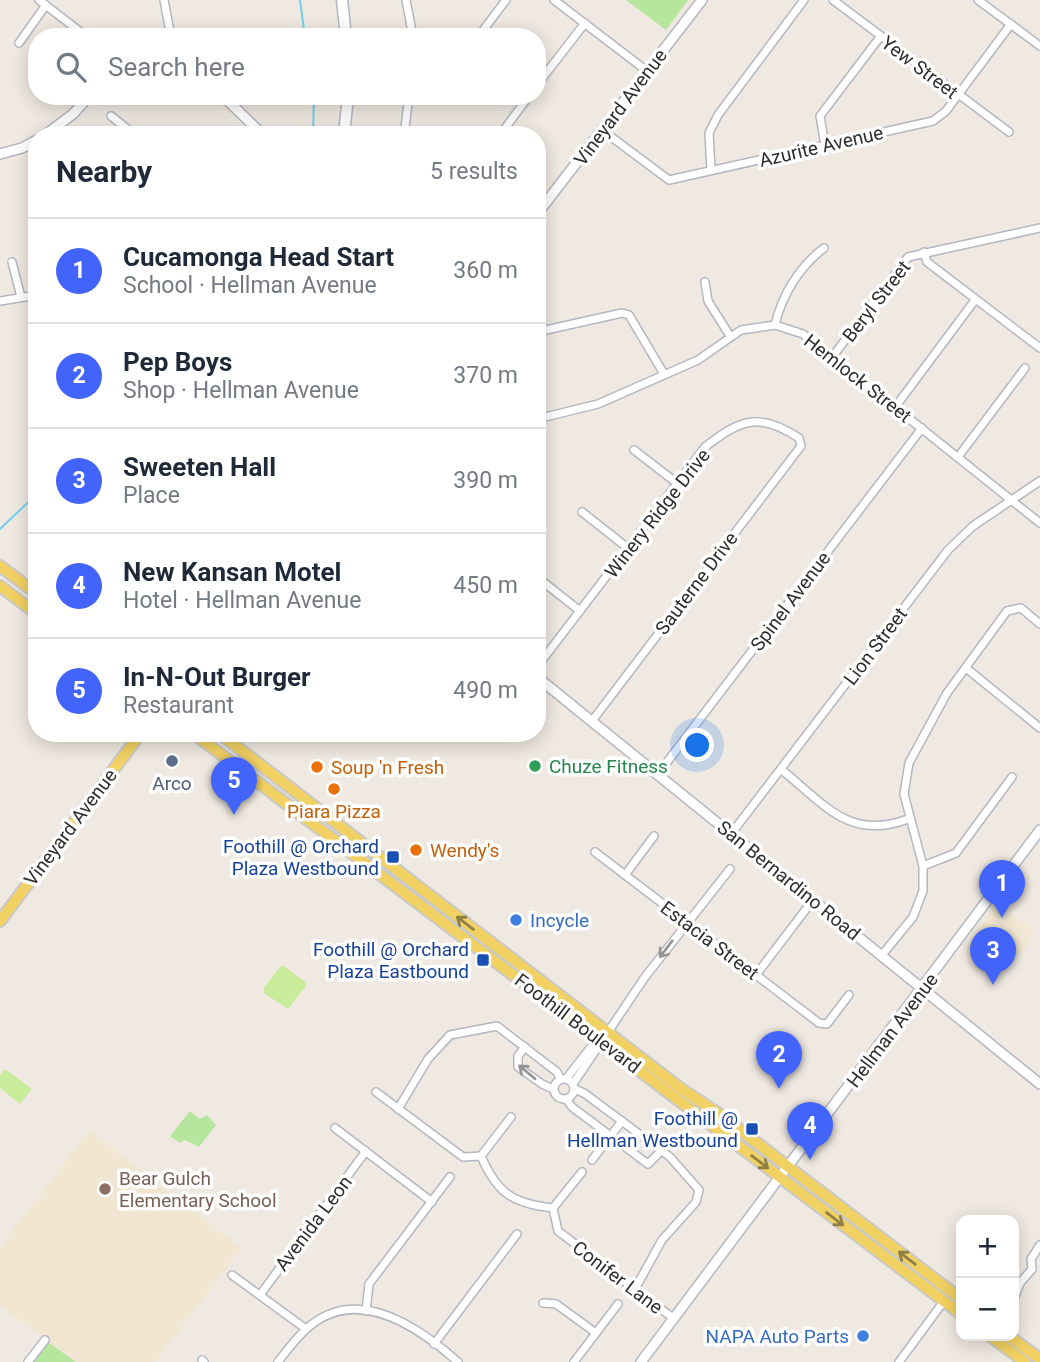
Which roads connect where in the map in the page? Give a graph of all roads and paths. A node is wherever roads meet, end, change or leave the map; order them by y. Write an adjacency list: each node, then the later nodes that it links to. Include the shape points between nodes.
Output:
1 (39, 0): 11 (street)
2 (164, 0): 16 (street)
3 (342, 0): 17 (main road)
4 (406, 0): 18 (street)
5 (506, 0): 19 (street)
6 (554, 0): 12 (street)
7 (702, 0): 24 (street, Vineyard Avenue)
8 (804, 0): 44 (street, via 718,115 709,132)
9 (832, 0): 21 (street, Yew Street)
10 (978, 0): 13 (street)
11 (46, 5): 14 (street); 15 (street)
12 (584, 23): 24 (street); 25 (street)
13 (1011, 24): 23 (street); 26 (street, Azurite Avenue)
14 (30, 28)
15 (75, 28)
16 (169, 28)
17 (345, 28)
18 (411, 28)
19 (485, 28)
20 (28, 30): 22 (street)
21 (880, 37): 26 (street, Yew Street); 42 (street, via 820,116)
22 (19, 43)
23 (1040, 46)
24 (647, 71): 39 (street, Vineyard Avenue)
25 (546, 73)
26 (958, 95): 40 (street, Yew Street); 42 (street, Azurite Avenue, via 933,121)
27 (79, 105): 33 (street)
28 (232, 105): 35 (street)
29 (347, 105): 36 (main road)
30 (408, 105): 37 (street)
31 (522, 105): 38 (street)
32 (111, 116): 34 (street)
33 (55, 126)
34 (124, 126)
35 (252, 126)
36 (345, 126)
37 (405, 126)
38 (506, 126)
39 (602, 130): 44 (street, Azurite Avenue, via 669,180); 45 (street, Vineyard Avenue)
40 (1009, 132)
41 (28, 145): 43 (street)
42 (825, 145): 44 (street, Azurite Avenue)
43 (0, 154)
44 (711, 170)
45 (546, 202)
46 (1040, 229): 48 (street)
47 (824, 248): 55 (street, via 810,259 781,300)
48 (925, 253): 53 (street, via 926,262); 59 (street, Beryl Street, via 908,257)
49 (12, 262): 52 (street)
50 (705, 282): 57 (street, via 708,301)
51 (28, 296): 52 (street)
52 (21, 297): 54 (street)
53 (975, 300): 58 (street); 62 (street)
54 (0, 301)
55 (775, 325): 57 (street); 59 (street, Hemlock Street, via 803,334)
56 (546, 330): 61 (street, via 629,315)
57 (730, 336): 61 (street, via 698,360)
58 (1040, 348)
59 (833, 356): 62 (street, Hemlock Street)
60 (1025, 368): 67 (street)
61 (664, 374): 63 (street, via 598,404)
62 (896, 406): 64 (street, Hemlock Street)
63 (546, 417)
64 (922, 428): 67 (street, Hemlock Street); 90 (street, Spinel Avenue)
65 (801, 446): 69 (street, Winery Ridge Drive, via 799,438 773,423 756,420 737,425 705,447); 84 (street, Sauterne Drive)
66 (634, 450): 69 (street)
67 (958, 457): 70 (street, Hemlock Street)
68 (1040, 481): 70 (street, Lion Street)
69 (678, 484): 73 (street, Winery Ridge Drive)
70 (1013, 500): 72 (street, Hemlock Street); 89 (street, Lion Street, via 973,526 948,550)
71 (582, 512): 73 (street)
72 (1040, 523)
73 (629, 549): 79 (street, Winery Ridge Drive)
74 (0, 566): 77 (main road)
75 (546, 584): 79 (street)
76 (0, 586): 78 (main road)
77 (28, 587)
78 (28, 607)
79 (580, 611): 81 (street, Winery Ridge Drive)
80 (1040, 624): 82 (street, via 1021,608 1007,611)
81 (546, 655)
82 (966, 668): 85 (street); 92 (street, via 909,763 904,794)
83 (546, 684): 84 (street, San Bernardino Road)
84 (592, 720): 90 (street, San Bernardino Road)
85 (1040, 728)
86 (134, 742): 101 (main road, Vineyard Avenue)
87 (205, 742): 107 (main road, Foothill Boulevard)
88 (230, 742): 107 (main road, Foothill Boulevard, one-way to 88)
89 (782, 770): 92 (street, via 856,825 884,828); 94 (street, Lion Street)
90 (658, 774): 94 (street, San Bernardino Road)
91 (1012, 777): 97 (street, via 956,853)
92 (908, 820): 97 (street)
93 (1039, 833): 105 (street, Hellman Avenue)
94 (731, 834): 100 (street, San Bernardino Road)
95 (654, 836): 99 (street)
96 (595, 852): 99 (street, Estacia Street)
97 (923, 866): 103 (street, via 919,905)
98 (730, 869): 102 (street)
99 (625, 875): 102 (street, Estacia Street)
100 (813, 900): 103 (street, San Bernardino Road); 104 (street)
101 (0, 920)
102 (689, 924): 104 (street, Estacia Street); 107 (street, one-way to 107)
103 (882, 956): 105 (street, San Bernardino Road)
104 (756, 975): 106 (street, Estacia Street, via 819,1023 827,1024)
105 (923, 988): 110 (street, San Bernardino Road); 125 (street, Hellman Avenue)
106 (849, 995)
107 (602, 1037): 109 (street); 111 (street); 125 (main road, Foothill Boulevard)
108 (525, 1047): 109 (street); 112 (street, one-way to 108, via 518,1067 518,1056); 115 (street, via 497,1026 450,1035 428,1059)
109 (563, 1079): 111 (street); 112 (street)
110 (1040, 1084)
111 (573, 1087): 114 (street); 117 (street)
112 (553, 1089): 114 (street, via 558,1097)
113 (376, 1092): 115 (street)
114 (566, 1098): 119 (street)
115 (398, 1109): 122 (street, via 463,1157)
116 (510, 1118): 122 (street)
117 (622, 1121): 119 (street); 120 (street)
118 (335, 1128): 121 (street)
119 (610, 1136): 120 (street, via 648,1164); 123 (street)
120 (662, 1150): 135 (street, via 700,1192 662,1240)
121 (366, 1151): 127 (street); 136 (street, Avenida Leon)
122 (481, 1156): 128 (street, via 491,1180 524,1205)
123 (592, 1160)
124 (582, 1172): 128 (street)
125 (783, 1173): 137 (main road, Foothill Boulevard, one-way to 125); 138 (main road, Foothill Boulevard, one-way to 138); 143 (street, Hellman Avenue)
126 (450, 1177): 127 (street)
127 (432, 1202): 142 (street, via 369,1284)
128 (553, 1208): 135 (street, Conifer Lane, via 558,1231)
129 (517, 1234): 149 (street)
130 (1040, 1245): 131 (street, via 1031,1259)
131 (1032, 1269): 132 (street); 134 (street)
132 (1040, 1274)
133 (233, 1275): 136 (street)
134 (1019, 1283)
135 (635, 1289): 143 (street, Conifer Lane)
136 (260, 1295): 144 (street)
137 (956, 1295)
138 (944, 1301): 141 (main road, Foothill Boulevard); 156 (street)
139 (542, 1303): 145 (street, via 556,1304)
140 (618, 1304): 145 (street)
141 (956, 1310)
142 (366, 1311): 144 (street, via 337,1312); 149 (street, via 402,1320)
143 (673, 1318): 155 (street, Hellman Avenue)
144 (306, 1329): 152 (street)
145 (596, 1333): 154 (street)
146 (45, 1340): 151 (street)
147 (997, 1341): 157 (main road)
148 (1016, 1341): 150 (main road)
149 (435, 1344): 153 (street)
150 (1040, 1359)
151 (28, 1362)
152 (278, 1362)
153 (458, 1362)
154 (574, 1362)
155 (641, 1362)
156 (900, 1362)
157 (1025, 1362)

